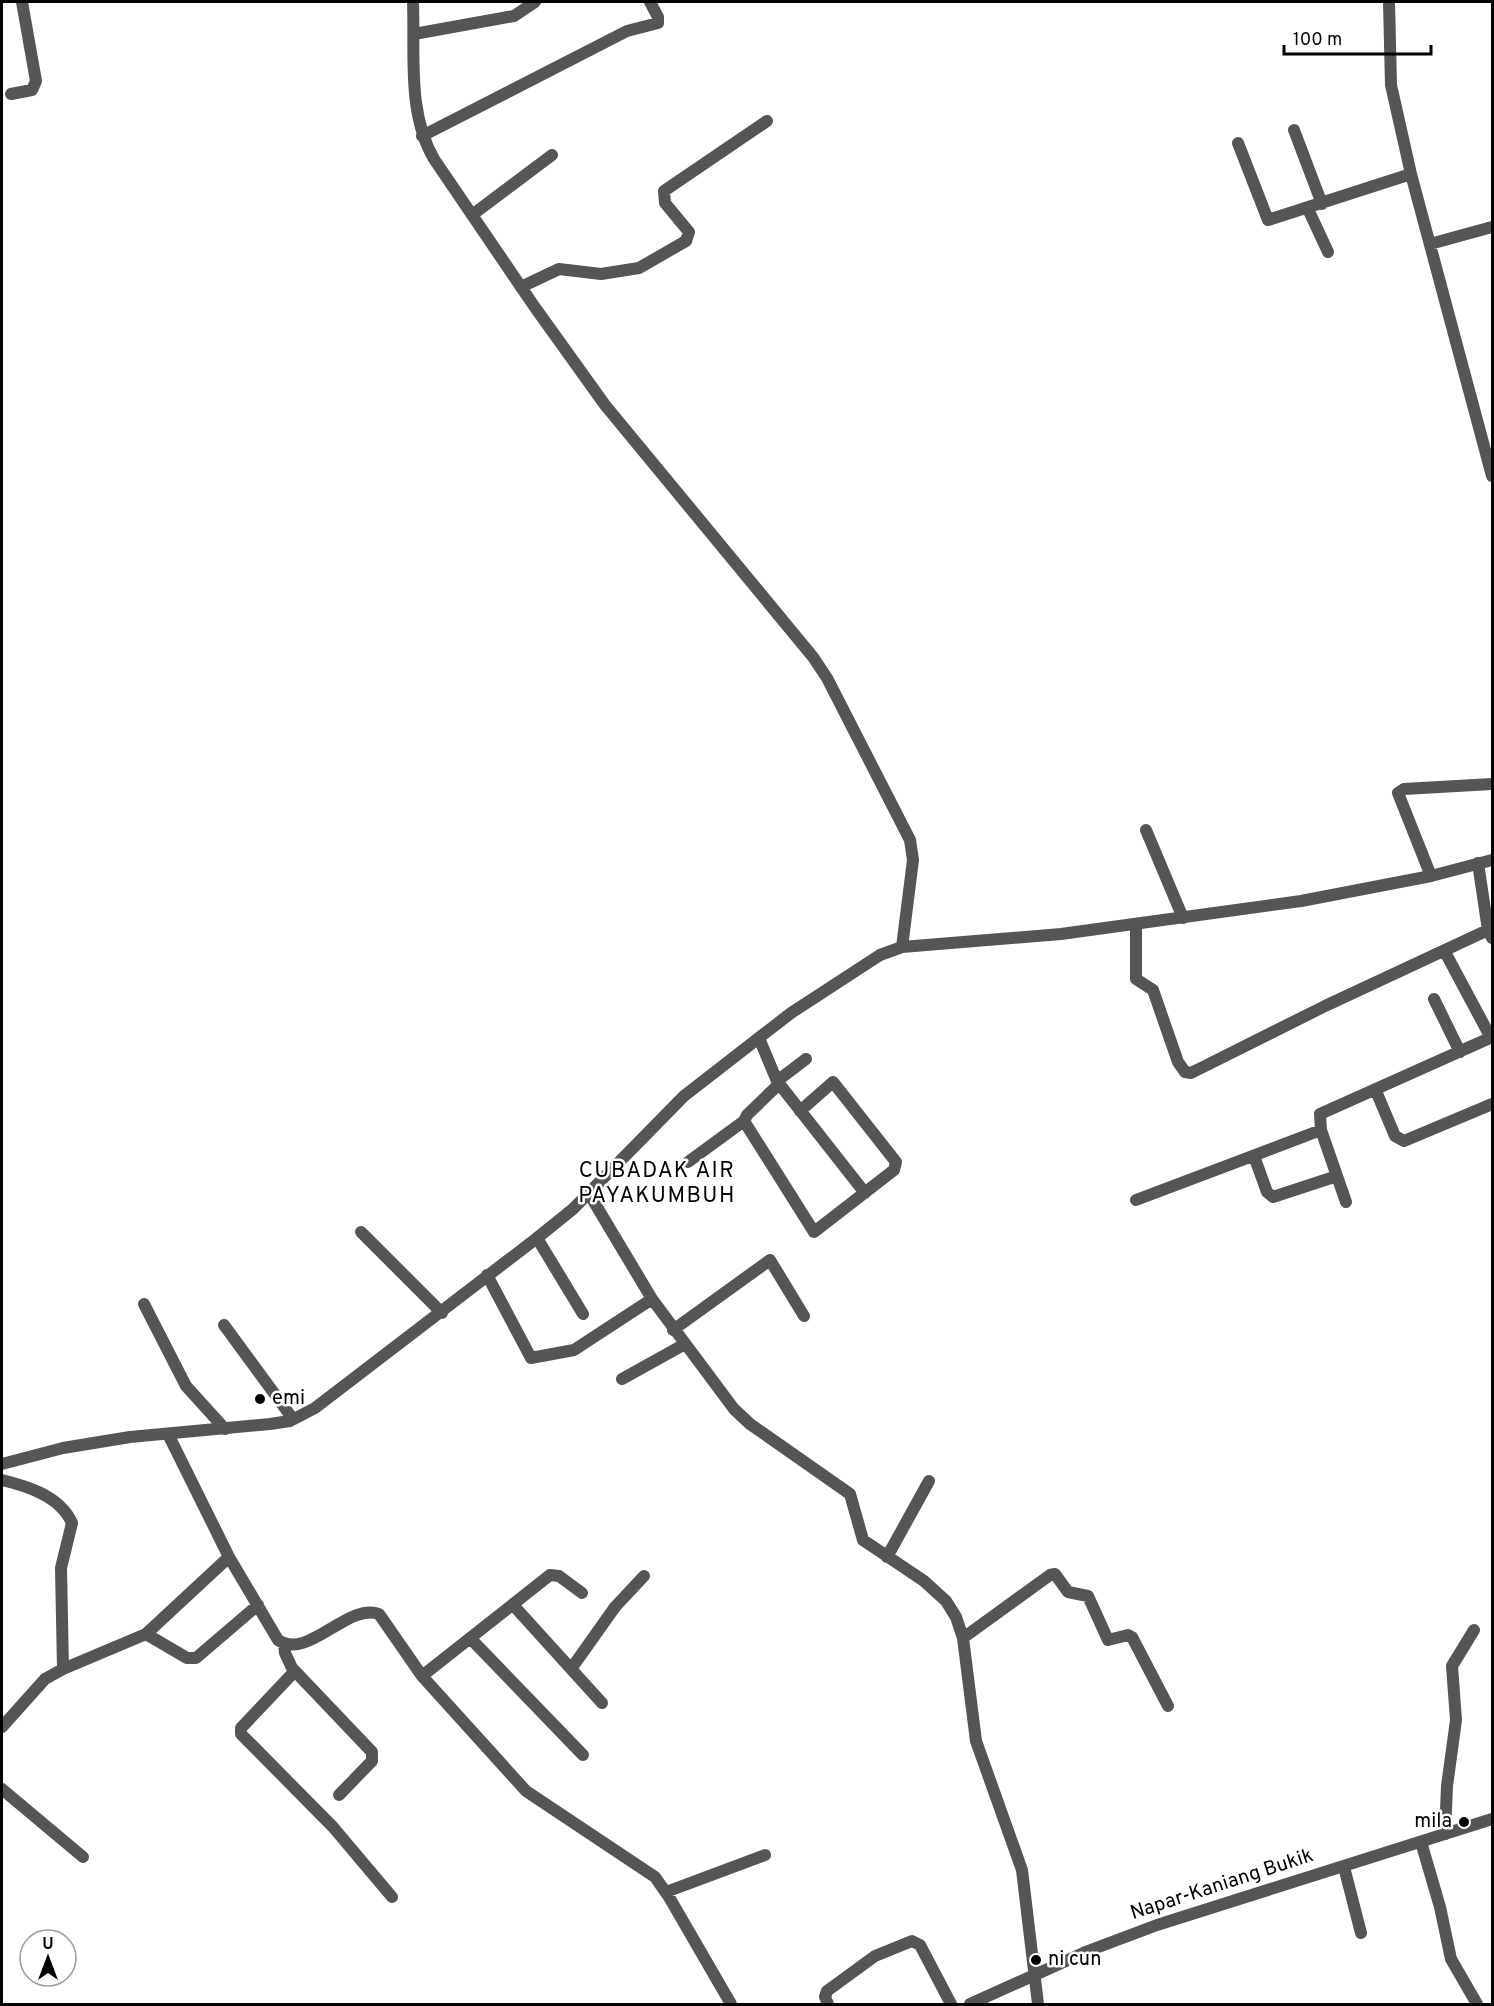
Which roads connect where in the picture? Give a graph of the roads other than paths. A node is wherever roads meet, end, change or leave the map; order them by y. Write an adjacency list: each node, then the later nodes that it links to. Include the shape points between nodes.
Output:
1 (22, 2): 7 (street, via 36,81 32,90)
2 (413, 2): 6 (street)
3 (535, 2): 6 (street, via 514,16)
4 (650, 2): 10 (street, via 658,23 627,31)
5 (1389, 2): 13 (street, via 1391,85)
6 (414, 34): 10 (street, via 417,114)
7 (11, 94)
8 (767, 122): 20 (street, via 664,191 665,203 688,232 686,242 639,268 601,274 552,270)
9 (1294, 130): 14 (street)
10 (422, 136): 16 (street)
11 (1238, 143): 15 (street, via 1268,220)
12 (552, 155): 16 (street)
13 (1412, 174): 14 (street); 18 (street)
14 (1322, 204): 15 (street)
15 (1308, 209): 19 (street)
16 (472, 215): 20 (street)
17 (1492, 226): 18 (street)
18 (1430, 244): 21 (street)
19 (1328, 252)
20 (521, 287): 30 (street, via 605,405 819,666 910,840 914,860)
21 (1492, 476)
22 (1492, 784): 26 (street, via 1404,789 1398,793)
23 (1146, 830): 27 (street)
24 (1492, 860): 25 (street)
25 (1478, 863): 26 (street); 29 (street)
26 (1431, 876): 27 (street)
27 (1183, 918): 28 (street)
28 (1136, 924): 30 (street); 31 (street, via 1136,979 1154,990 1178,1062 1185,1072 1191,1073)
29 (1490, 934): 31 (street)
30 (902, 947): 34 (street, via 880,955 844,977)
31 (1444, 952): 33 (street)
32 (1434, 999): 35 (street)
33 (1492, 1037): 35 (street)
34 (759, 1038): 37 (street); 46 (street, via 684,1096)
35 (1460, 1052): 38 (street)
36 (806, 1059): 37 (street)
37 (778, 1083): 40 (street); 41 (street)
38 (1376, 1091): 39 (street, via 1395,1136 1404,1141); 42 (street, via 1322,1113)
39 (1492, 1104)
40 (800, 1112): 47 (street); 47 (street, via 833,1082 887,1149 896,1162 894,1170)
41 (744, 1121): 44 (street); 47 (street, via 814,1232)
42 (1321, 1130): 43 (street); 45 (street)
43 (1254, 1156): 45 (street, via 1267,1192 1274,1197); 48 (street)
44 (688, 1162)
45 (1337, 1176): 49 (street)
46 (588, 1192): 51 (street); 53 (street)
47 (865, 1193)
48 (1136, 1200)
49 (1346, 1202)
50 (361, 1232): 55 (street)
51 (537, 1238): 52 (street); 56 (street)
52 (488, 1275): 53 (street, via 531,1358 574,1350); 55 (street)
53 (652, 1299): 59 (street)
54 (144, 1304): 63 (street, via 186,1386)
55 (442, 1313): 62 (street, via 315,1408)
56 (583, 1314)
57 (804, 1316): 59 (street, via 770,1260)
58 (224, 1325): 62 (street)
59 (673, 1330): 60 (street)
60 (685, 1344): 61 (street); 69 (street, via 741,1417 850,1494 863,1540)
61 (622, 1379)
62 (293, 1419): 63 (street)
63 (225, 1429): 64 (street)
64 (168, 1434): 65 (street, via 63,1448); 68 (street)
65 (2, 1464)
66 (2, 1479): 79 (street, via 41,1492 72,1524 61,1568)
67 (929, 1480): 69 (street)
68 (228, 1557): 72 (street); 75 (street)
69 (887, 1557): 77 (street, via 946,1601)
70 (644, 1576): 80 (street, via 615,1607)
71 (582, 1593): 73 (street, via 552,1574)
72 (258, 1605): 75 (street, via 193,1659); 78 (street, via 273,1633)
73 (513, 1606): 76 (street); 80 (street)
74 (1474, 1629): 90 (street, via 1452,1666 1456,1720)
75 (146, 1634): 79 (street)
76 (470, 1638): 82 (street); 86 (street)
77 (963, 1638): 84 (street, via 1055,1574 1068,1592 1088,1596 1108,1640 1131,1637); 98 (street, via 976,1741 1022,1870)
78 (284, 1644): 81 (street, via 287,1660); 82 (street, via 300,1644 360,1614 373,1612 382,1617)
79 (63, 1669): 85 (street, via 45,1679)
80 (571, 1669): 83 (street)
81 (295, 1671): 88 (street, via 372,1752 372,1761); 96 (street, via 241,1728 241,1734 333,1827)
82 (422, 1676): 95 (street, via 526,1791 636,1863)
83 (602, 1703)
84 (1168, 1706)
85 (2, 1727)
86 (583, 1755)
87 (2, 1789): 93 (street)
88 (339, 1795)
89 (1492, 1819): 90 (street, Napar-Kaniang Bukik)
90 (1445, 1834): 91 (street, Napar-Kaniang Bukik)
91 (1421, 1842): 94 (street, Napar-Kaniang Bukik); 104 (street, via 1451,1959)
92 (765, 1855): 95 (street)
93 (83, 1857)
94 (1344, 1867): 97 (street); 98 (street, Napar-Kaniang Bukik, via 1156,1925)
95 (666, 1892): 99 (street)
96 (392, 1897)
97 (1361, 1934)
98 (1033, 1977): 102 (street, Napar-Kaniang Bukik); 103 (street)
99 (731, 2004)
100 (828, 2004): 101 (street, via 827,1990 875,1956 912,1941 920,1946)
101 (951, 2004)
102 (970, 2004)
103 (1038, 2004)
104 (1477, 2004)

